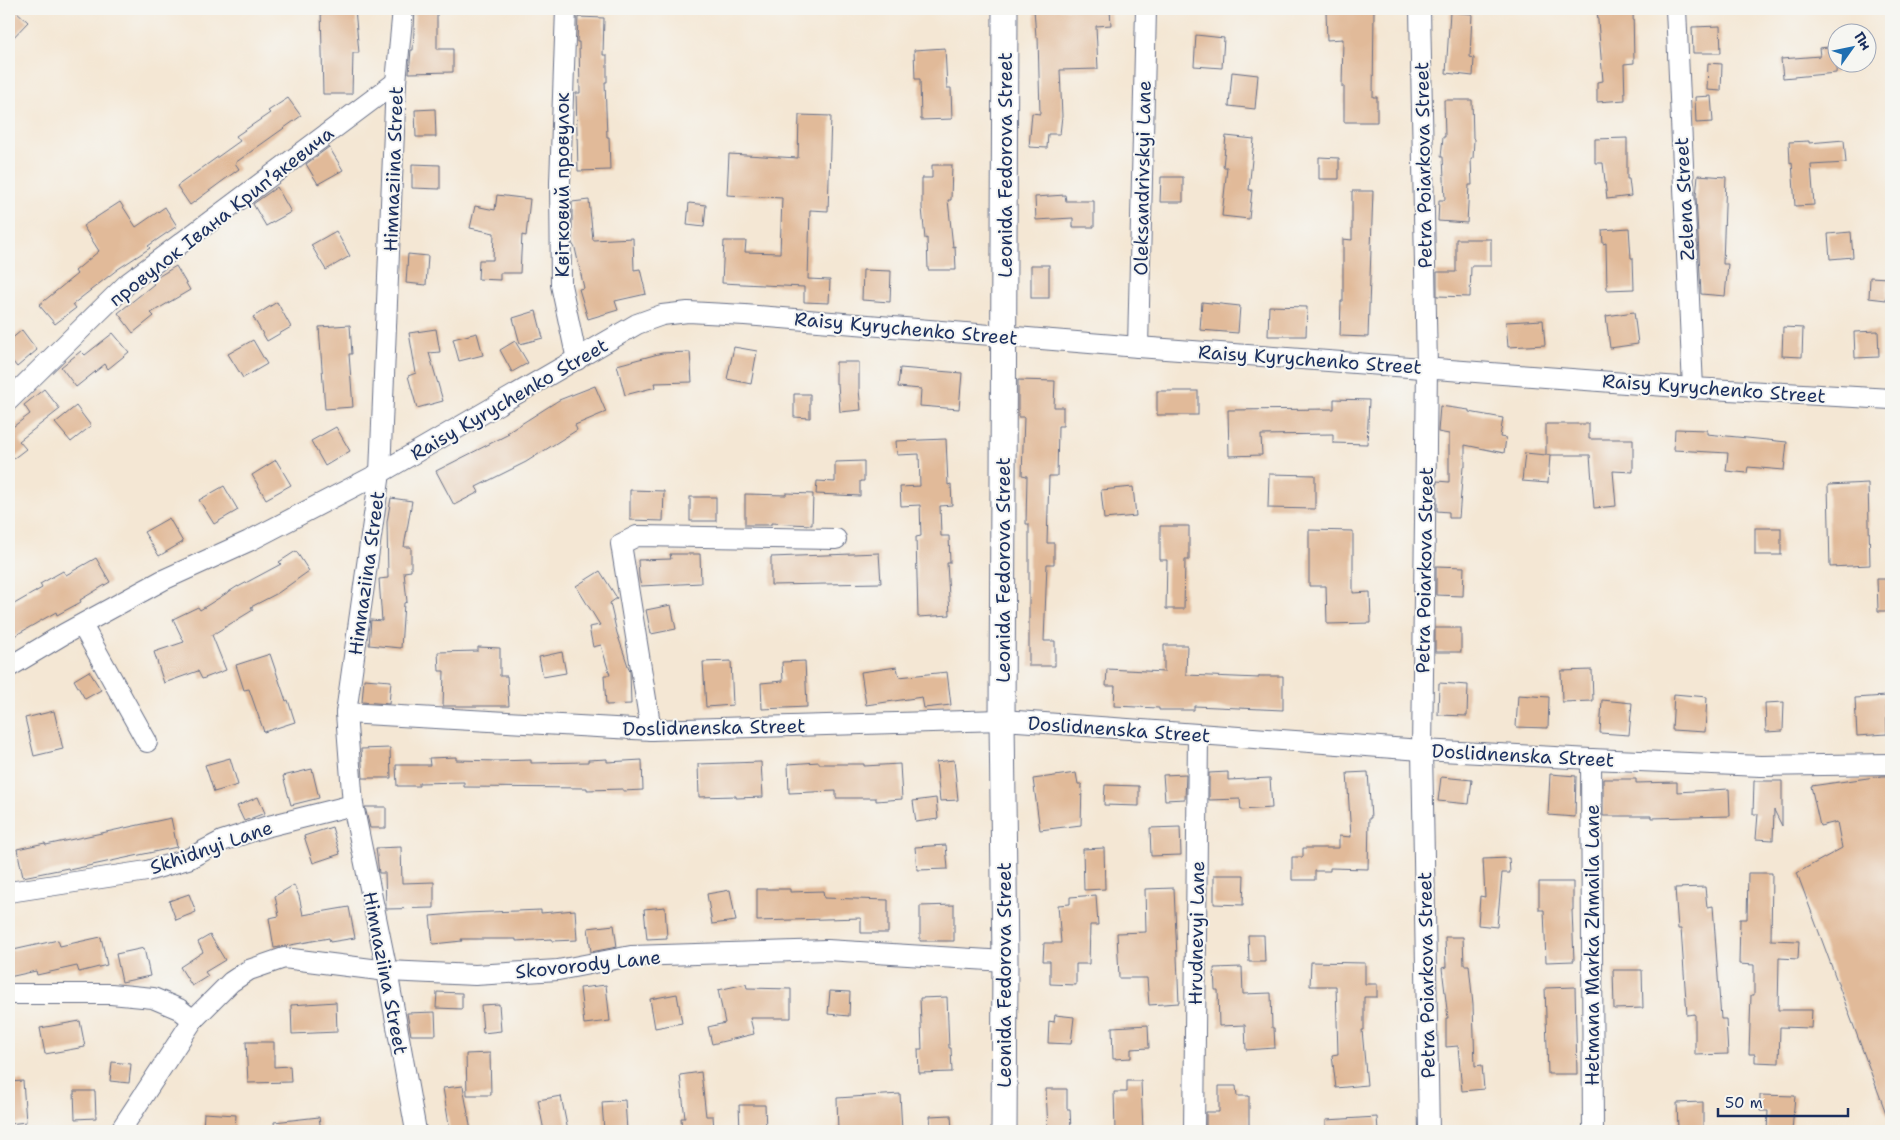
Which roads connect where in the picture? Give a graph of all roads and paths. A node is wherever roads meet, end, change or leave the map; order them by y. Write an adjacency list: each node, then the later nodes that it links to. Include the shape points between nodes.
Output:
1 (403, 9): 7 (street, Himnaziina Street)
2 (566, 9): 10 (street, Квітковий провулок, via 560,183 561,285)
3 (1005, 9): 8 (street, Leonida Fedorova Street)
4 (1146, 9): 9 (street, Oleksandrivskyi Lane)
5 (1420, 9): 11 (street, Petra Poiarkova Street)
6 (1676, 9): 12 (street, Zelena Street)
7 (396, 82): 14 (street, провулок Івана Крипʼякевича, via 128,283); 15 (street, Himnaziina Street)
8 (1005, 336): 9 (street, Raisy Kyrychenko Street); 10 (street, Raisy Kyrychenko Street, via 688,312 662,315 637,324); 20 (street, Leonida Fedorova Street)
9 (1138, 347): 11 (street, Raisy Kyrychenko Street)
10 (577, 360): 15 (street, Raisy Kyrychenko Street)
11 (1427, 368): 12 (street, Raisy Kyrychenko Street); 24 (street, Petra Poiarkova Street)
12 (1693, 388): 13 (street, Raisy Kyrychenko Street)
13 (1891, 399)
14 (9, 400)
15 (380, 473): 17 (street, Raisy Kyrychenko Street, via 249,541 163,580); 19 (street, Himnaziina Street)
16 (836, 539): 21 (street, via 637,536 621,544)
17 (82, 624): 18 (street, Raisy Kyrychenko Street); 23 (street)
18 (9, 667)
19 (346, 713): 21 (street, Doslidnenska Street); 27 (street, Himnaziina Street)
20 (1002, 720): 21 (street, Doslidnenska Street); 22 (street, Doslidnenska Street); 29 (street, Leonida Fedorova Street)
21 (651, 730)
22 (1198, 734): 24 (street, Doslidnenska Street); 36 (street, Hrudnevyi Lane)
23 (147, 742)
24 (1422, 750): 25 (street, Doslidnenska Street); 37 (street, Petra Poiarkova Street)
25 (1591, 759): 26 (street, Doslidnenska Street, via 1762,766); 38 (street, Hetmana Marka Zhmaila Lane)
26 (1891, 764)
27 (352, 805): 28 (street, Skhidnyi Lane, via 265,827 222,841 188,859 147,871); 30 (street, Himnaziina Street)
28 (9, 892)
29 (1005, 961): 30 (street, Skovorody Lane, via 827,950 632,956 558,970 476,975); 35 (street, Leonida Fedorova Street)
30 (387, 971): 32 (street, Skovorody Lane, via 284,958 249,970 231,982); 34 (street, Himnaziina Street)
31 (9, 994): 32 (street, via 111,994 153,998 179,1008)
32 (193, 1020): 33 (street, Skovorody Lane)
33 (120, 1131)
34 (416, 1131)
35 (1004, 1131)
36 (1194, 1131)
37 (1429, 1131)
38 (1593, 1131)

